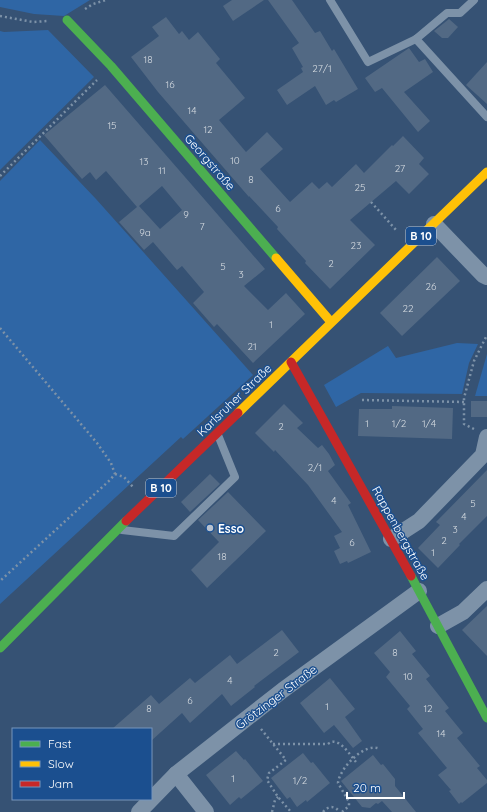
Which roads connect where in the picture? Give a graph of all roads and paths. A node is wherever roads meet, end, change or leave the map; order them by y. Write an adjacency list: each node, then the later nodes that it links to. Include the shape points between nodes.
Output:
1 (330, 0): 5 (lane, via 368,62)
2 (474, 0): 5 (lane, via 460,13 447,13)
3 (0, 16): 4 (path, via 32,22)
4 (67, 20): 6 (street, Georgstraße)
5 (416, 39): 7 (lane)
6 (111, 66): 9 (path); 14 (street, Georgstraße)
7 (487, 117)
8 (487, 172): 11 (street, Karlsruher Straße / B 10)
9 (0, 176)
10 (371, 202): 12 (path)
11 (434, 224): 12 (street, Karlsruher Straße / B 10); 13 (street)
12 (411, 246): 14 (street, Karlsruher Straße / B 10)
13 (487, 277)
14 (331, 322): 17 (street, Karlsruher Straße / B 10)
15 (0, 328): 22 (path, via 97,443 111,463)
16 (487, 335): 19 (path, via 474,361)
17 (291, 362): 20 (street, Karlsruher Straße / B 10); 25 (street, Rappenbergstraße)
18 (362, 400): 19 (path)
19 (464, 402): 21 (path, via 464,424)
20 (217, 433): 24 (street, Karlsruher Straße / B 10); 24 (lane, via 235,477 174,536)
21 (481, 433): 25 (street, via 483,456 419,521)
22 (115, 474): 23 (path, via 120,474); 26 (path)
23 (129, 482)
24 (117, 529): 30 (street, Karlsruher Straße / B 10)
25 (391, 539): 28 (street, Rappenbergstraße)
26 (0, 581)
27 (487, 589): 29 (street, via 463,612)
28 (419, 591): 29 (street, Rappenbergstraße); 37 (street, Grötzinger Straße, via 283,690)
29 (438, 626): 31 (street, Rappenbergstraße)
30 (0, 648)
31 (487, 718)
32 (265, 734): 33 (path)
33 (273, 744): 35 (path, via 328,744 335,741); 38 (path, via 286,760 268,776 268,784)
34 (380, 749): 35 (path, via 377,747 362,751)
35 (352, 757): 36 (path); 46 (path, via 338,778 340,788 349,802 349,806)
36 (356, 762)
37 (176, 774): 39 (street, Grötzinger Straße); 43 (street)
38 (278, 797): 41 (path); 44 (path)
39 (152, 799)
40 (151, 800): 42 (street, Grötzinger Straße)
41 (273, 810)
42 (140, 812)
43 (206, 812)
44 (291, 812)
45 (323, 812): 46 (path, via 333,807)
46 (341, 812)

